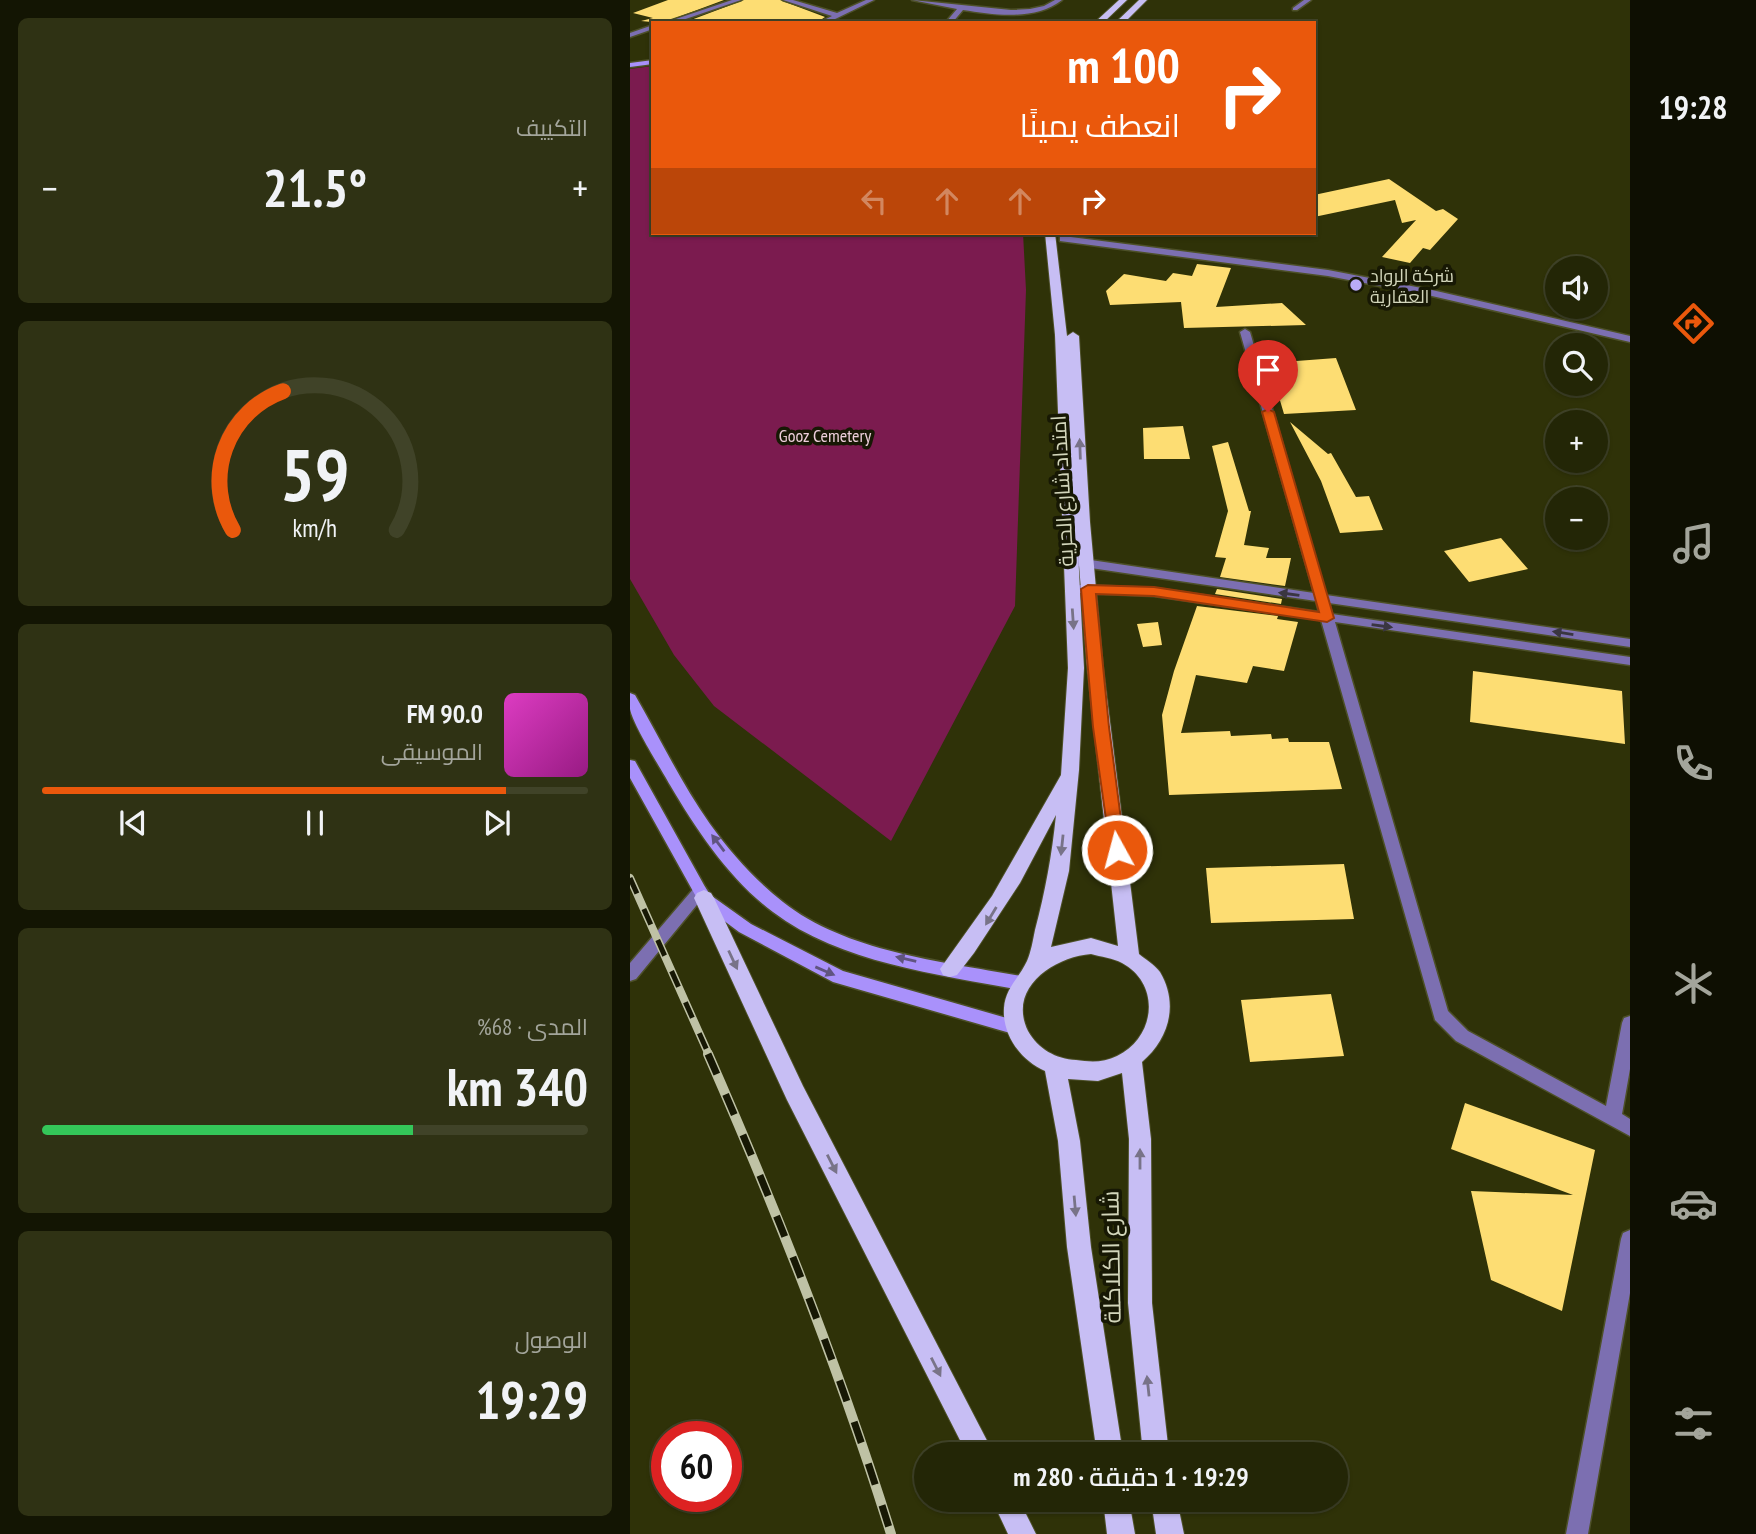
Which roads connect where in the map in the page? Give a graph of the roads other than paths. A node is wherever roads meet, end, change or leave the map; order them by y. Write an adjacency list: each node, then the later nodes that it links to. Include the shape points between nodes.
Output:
1 (738, 0): 12 (street)
2 (786, 0): 11 (street)
3 (871, 0): 11 (street)
4 (915, 0): 9 (street)
5 (1059, 0): 9 (street, via 1050,7 1024,12)
6 (1123, 0): 15 (main road)
7 (1143, 0): 16 (main road)
8 (1308, 0): 10 (street)
9 (963, 6): 14 (street)
10 (1295, 9)
11 (838, 15): 13 (street)
12 (673, 21)
13 (825, 21)
14 (950, 21)
15 (1100, 21)
16 (1121, 21)
17 (651, 28): 18 (street)
18 (630, 35)
19 (651, 62): 20 (main road)
20 (630, 65)
21 (1058, 235): 23 (street, via 1328,273); 24 (main road); 25 (main road, امتداد شارع الحرية, one-way to 21, via 1078,410)
22 (1245, 332): 28 (street)
23 (1630, 339)
24 (1070, 561): 25 (street); 26 (main road)
25 (1086, 563): 27 (main road, امتداد شارع الحرية); 28 (street, one-way to 25)
26 (1071, 588): 27 (street); 34 (main road, one-way to 34, via 1076,668)
27 (1088, 589): 29 (street, via 1154,592); 36 (main road, امتداد شارع الحرية)
28 (1321, 599): 29 (street); 30 (street, one-way to 28)
29 (1327, 618): 31 (street, one-way to 31); 46 (street, via 1441,1015 1462,1036)
30 (1630, 643)
31 (1630, 661)
32 (630, 698): 38 (main road, one-way to 32, via 835,939 779,909 721,849 664,764)
33 (630, 765): 35 (main road)
34 (1070, 771): 37 (main road, one-way to 37, via 1059,871); 38 (main road, one-way to 38, via 1028,855 981,932)
35 (702, 894): 39 (street); 42 (main road, one-way to 42, via 745,928 816,967 909,999); 49 (main road, one-way to 49, via 795,1093)
36 (1129, 956): 37 (main road, via 1091,946 1062,951); 43 (main road, via 1157,985 1162,1012 1153,1038)
37 (1036, 965): 40 (main road)
38 (950, 969): 40 (main road)
39 (630, 974)
40 (1021, 983): 42 (main road, via 1015,997)
41 (1630, 1023): 45 (street)
42 (1017, 1028): 44 (main road, via 1031,1050)
43 (1131, 1059): 44 (main road, via 1094,1072); 51 (main road, شارع الكلاكلة, one-way to 43, via 1140,1303 1140,1139)
44 (1055, 1066): 50 (main road, شارع الكلاكلة, one-way to 50)
45 (1624, 1097): 46 (street)
46 (1612, 1119): 47 (street)
47 (1630, 1128)
48 (1630, 1239): 58 (street)
49 (975, 1442)
50 (1108, 1442)
51 (1155, 1442)
52 (1011, 1512): 55 (main road)
53 (1118, 1512): 56 (main road)
54 (1166, 1512): 57 (main road)
55 (1022, 1534)
56 (1121, 1534)
57 (1170, 1534)
58 (1577, 1534)

